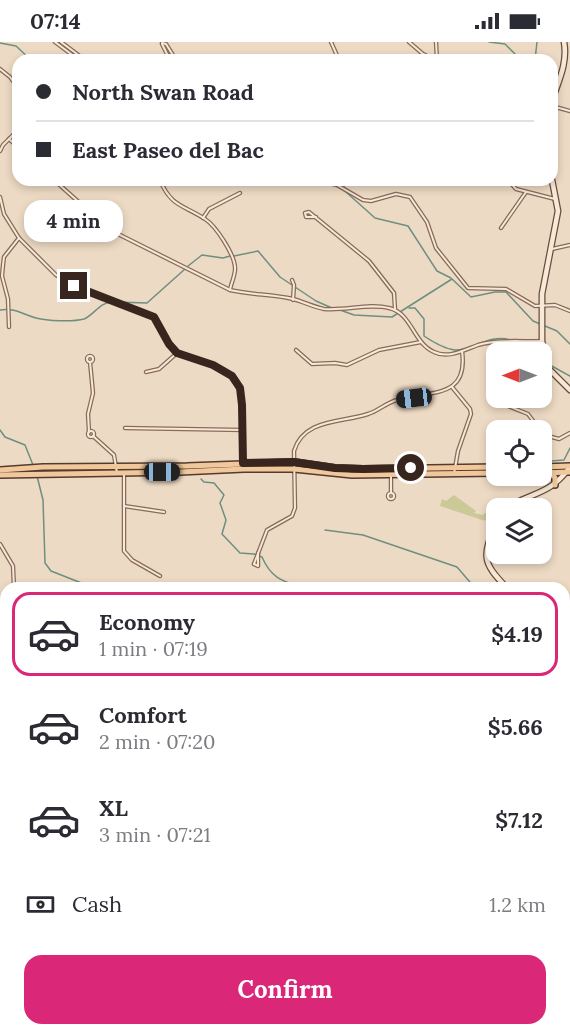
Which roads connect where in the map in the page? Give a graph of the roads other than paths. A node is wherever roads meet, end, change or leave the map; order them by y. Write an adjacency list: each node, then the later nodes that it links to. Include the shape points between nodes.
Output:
1 (55, 42): 7 (street)
2 (61, 42): 8 (street)
3 (162, 42): 9 (street)
4 (409, 42): 10 (street)
5 (564, 42): 6 (street)
6 (568, 51): 13 (street)
7 (71, 54)
8 (77, 54)
9 (172, 54)
10 (423, 54)
11 (0, 69): 12 (street)
12 (12, 80)
13 (558, 84)
14 (12, 136): 15 (street)
15 (9, 139): 16 (street); 17 (street)
16 (12, 142)
17 (0, 151)
18 (61, 186): 34 (street, via 110,230)
19 (163, 186): 28 (street, via 177,205)
20 (338, 186): 36 (street, via 363,200 396,194 410,197 427,222 436,248 468,288 506,289 529,304)
21 (513, 186): 23 (street)
22 (554, 186): 26 (street)
23 (526, 192): 26 (street); 29 (street)
24 (240, 193): 28 (street, via 210,210)
25 (0, 197): 30 (street, via 4,214)
26 (557, 199): 32 (street)
27 (316, 217): 37 (street, via 369,261 394,293)
28 (204, 218): 34 (street, via 214,226 233,258 236,268)
29 (501, 228)
30 (19, 238): 39 (street, via 4,257 3,265); 44 (street, via 68,283 154,317)
31 (570, 245): 32 (street)
32 (551, 249): 36 (street)
33 (292, 280): 35 (street)
34 (230, 290): 35 (street)
35 (293, 300): 37 (street, via 326,309 372,306)
36 (541, 305): 38 (street); 40 (street)
37 (395, 310): 41 (street)
38 (570, 311)
39 (9, 327)
40 (542, 341): 43 (street, via 493,342); 48 (street, via 549,369)
41 (421, 342): 42 (street, via 379,350 347,365 312,364); 43 (street, via 434,353)
42 (296, 350)
43 (462, 351): 47 (street, via 464,367)
44 (177, 353): 46 (street, via 159,369); 52 (street, via 232,376 240,388)
45 (90, 362): 60 (street, via 90,431 114,455)
46 (146, 372)
47 (452, 387): 56 (street, via 398,399 369,414 321,424 296,443); 62 (street, via 471,414)
48 (570, 390)
49 (513, 408): 50 (street)
50 (533, 420)
51 (125, 428): 52 (street)
52 (243, 430): 55 (street)
53 (570, 433): 54 (street, via 559,439)
54 (552, 437)
55 (244, 466): 56 (main road); 61 (main road)
56 (294, 466): 62 (main road); 66 (main road, via 341,474); 75 (street, via 296,508 292,516 267,530)
57 (552, 467): 63 (main road)
58 (486, 468): 62 (main road)
59 (0, 470): 60 (main road)
60 (117, 470): 61 (main road); 68 (main road)
61 (124, 470): 72 (street)
62 (454, 470): 64 (main road); 66 (main road)
63 (569, 470): 65 (main road); 69 (street)
64 (486, 472)
65 (552, 472)
66 (391, 474): 70 (street)
67 (552, 474): 69 (main road)
68 (0, 475)
69 (555, 485): 71 (street)
70 (391, 493)
71 (528, 498)
72 (124, 506): 73 (street); 77 (street, via 124,551)
73 (164, 512)
74 (0, 544): 78 (street, via 13,566)
75 (258, 552)
76 (488, 564): 79 (street)
77 (160, 576)
78 (14, 582)
79 (501, 582)

